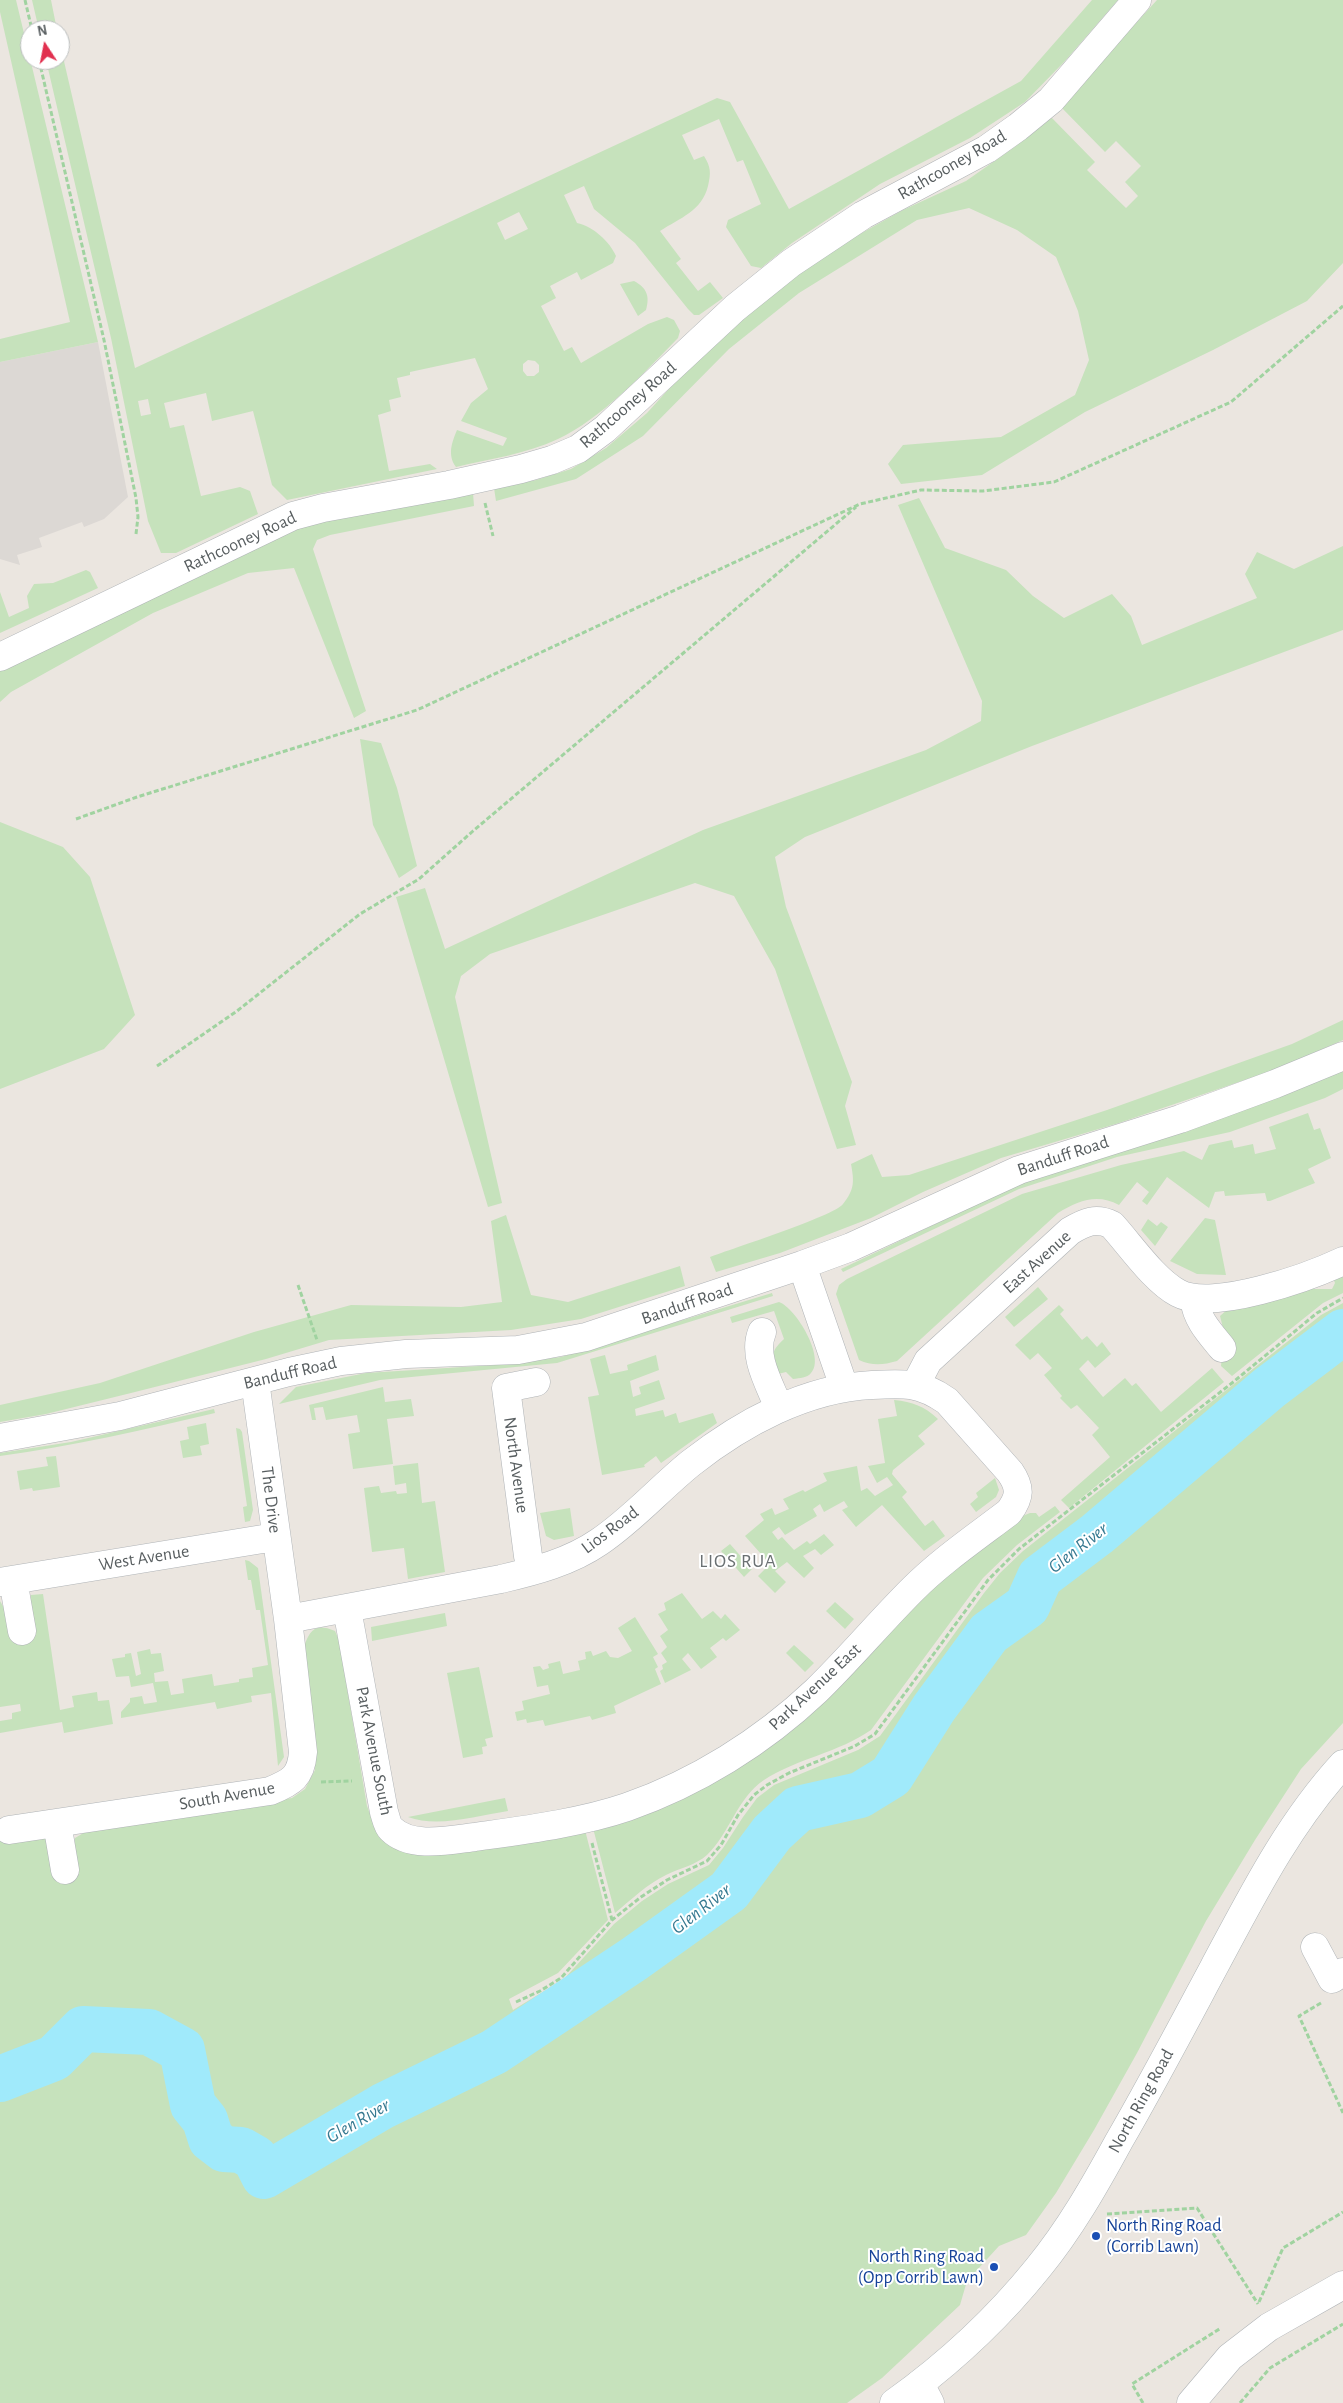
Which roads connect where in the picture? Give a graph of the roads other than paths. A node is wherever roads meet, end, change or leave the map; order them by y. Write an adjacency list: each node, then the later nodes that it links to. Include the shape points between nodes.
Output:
1 (1137, 0): 2 (street, Rathcooney Road, via 1051,100 1018,127 953,168 863,215 791,263 735,308 605,429 578,449 521,469 293,516)
2 (0, 657)
3 (1343, 1056): 5 (street, Banduff Road, via 1180,1119 1019,1170 851,1247)
4 (1343, 1261): 6 (street, East Avenue, via 1270,1288)
5 (802, 1265): 9 (street, Banduff Road, via 586,1337 551,1345 487,1352 372,1357); 12 (street)
6 (1194, 1299): 8 (street, via 1202,1324); 11 (street, East Avenue, via 1166,1285 1112,1225 1103,1220 1083,1223 1070,1231 928,1361)
7 (762, 1332): 13 (street, via 759,1354)
8 (1222, 1348)
9 (255, 1381): 14 (street, Banduff Road, via 120,1416); 15 (street, The Drive)
10 (536, 1382): 16 (street, North Avenue, via 506,1388)
11 (916, 1384): 12 (street, Lios Road); 24 (street, Park Avenue East, via 936,1392 947,1401 1010,1472 1019,1492 1009,1512 945,1560 912,1590 815,1692 770,1730 726,1760 670,1790 625,1808)
12 (844, 1387): 13 (street, Lios Road)
13 (779, 1408): 16 (street, Lios Road, via 692,1463 600,1542 574,1557)
14 (0, 1438)
15 (275, 1537): 17 (street, West Avenue); 19 (street, The Drive)
16 (532, 1572): 18 (street, Lios Road)
17 (7, 1581): 20 (street, West Avenue)
18 (347, 1609): 19 (street, Lios Road); 24 (street, Park Avenue South, via 389,1828 414,1841)
19 (288, 1619): 22 (street, South Avenue, via 303,1752 302,1766 296,1776 270,1791)
20 (22, 1631)
21 (1343, 1764): 29 (street, North Ring Road, via 1307,1807 1256,1889 1076,2216 1038,2268)
22 (57, 1823): 23 (street, South Avenue); 25 (street)
23 (9, 1830)
24 (511, 1832)
25 (65, 1870)
26 (1315, 1948): 27 (street)
27 (1338, 1975)
28 (1343, 2285): 31 (street, via 1259,2314 1230,2357)
29 (925, 2394): 30 (street, North Ring Road)
30 (894, 2403)
31 (1191, 2403)

